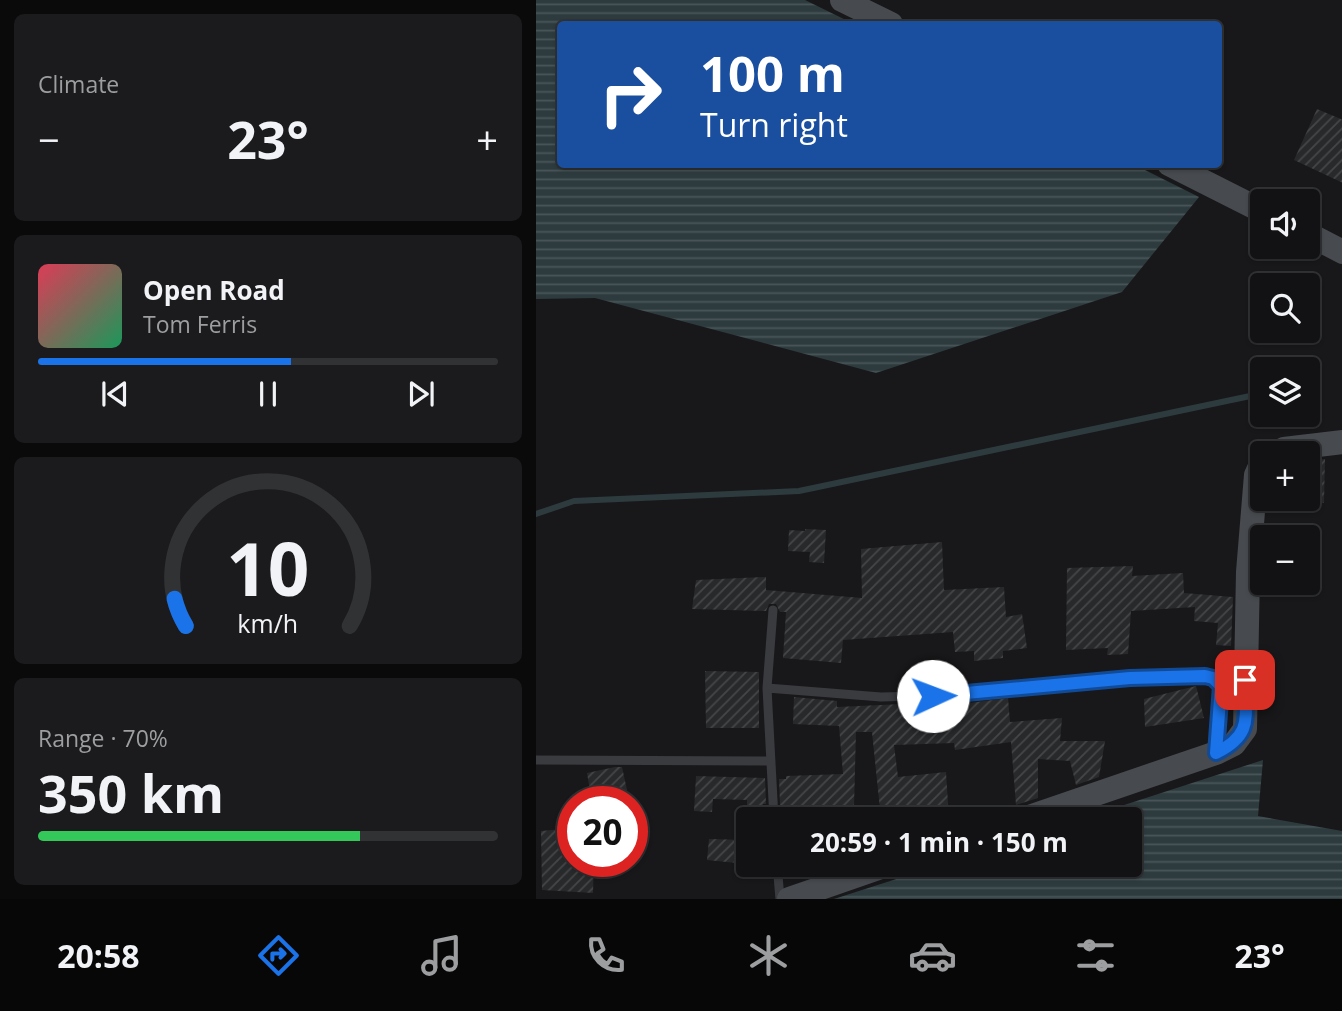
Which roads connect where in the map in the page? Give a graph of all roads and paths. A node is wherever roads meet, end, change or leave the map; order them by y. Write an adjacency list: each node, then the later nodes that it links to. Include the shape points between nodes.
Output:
1 (842, 0): 2 (street)
2 (885, 21)
3 (1177, 168): 4 (street)
4 (1250, 205)
5 (1320, 240): 6 (street)
6 (1343, 252)
7 (1343, 442): 8 (street)
8 (1320, 445)
9 (1253, 511): 12 (street, via 1245,729 1234,744)
10 (773, 610): 11 (lane)
11 (767, 688): 12 (lane, via 881,697 959,695 1130,678 1205,676 1221,686); 14 (lane)
12 (1216, 753): 16 (street)
13 (536, 760): 14 (lane)
14 (771, 761): 15 (lane)
15 (774, 807)
16 (1058, 807)
17 (778, 877): 19 (lane)
18 (852, 877): 20 (street)
19 (780, 899)
20 (789, 899)

